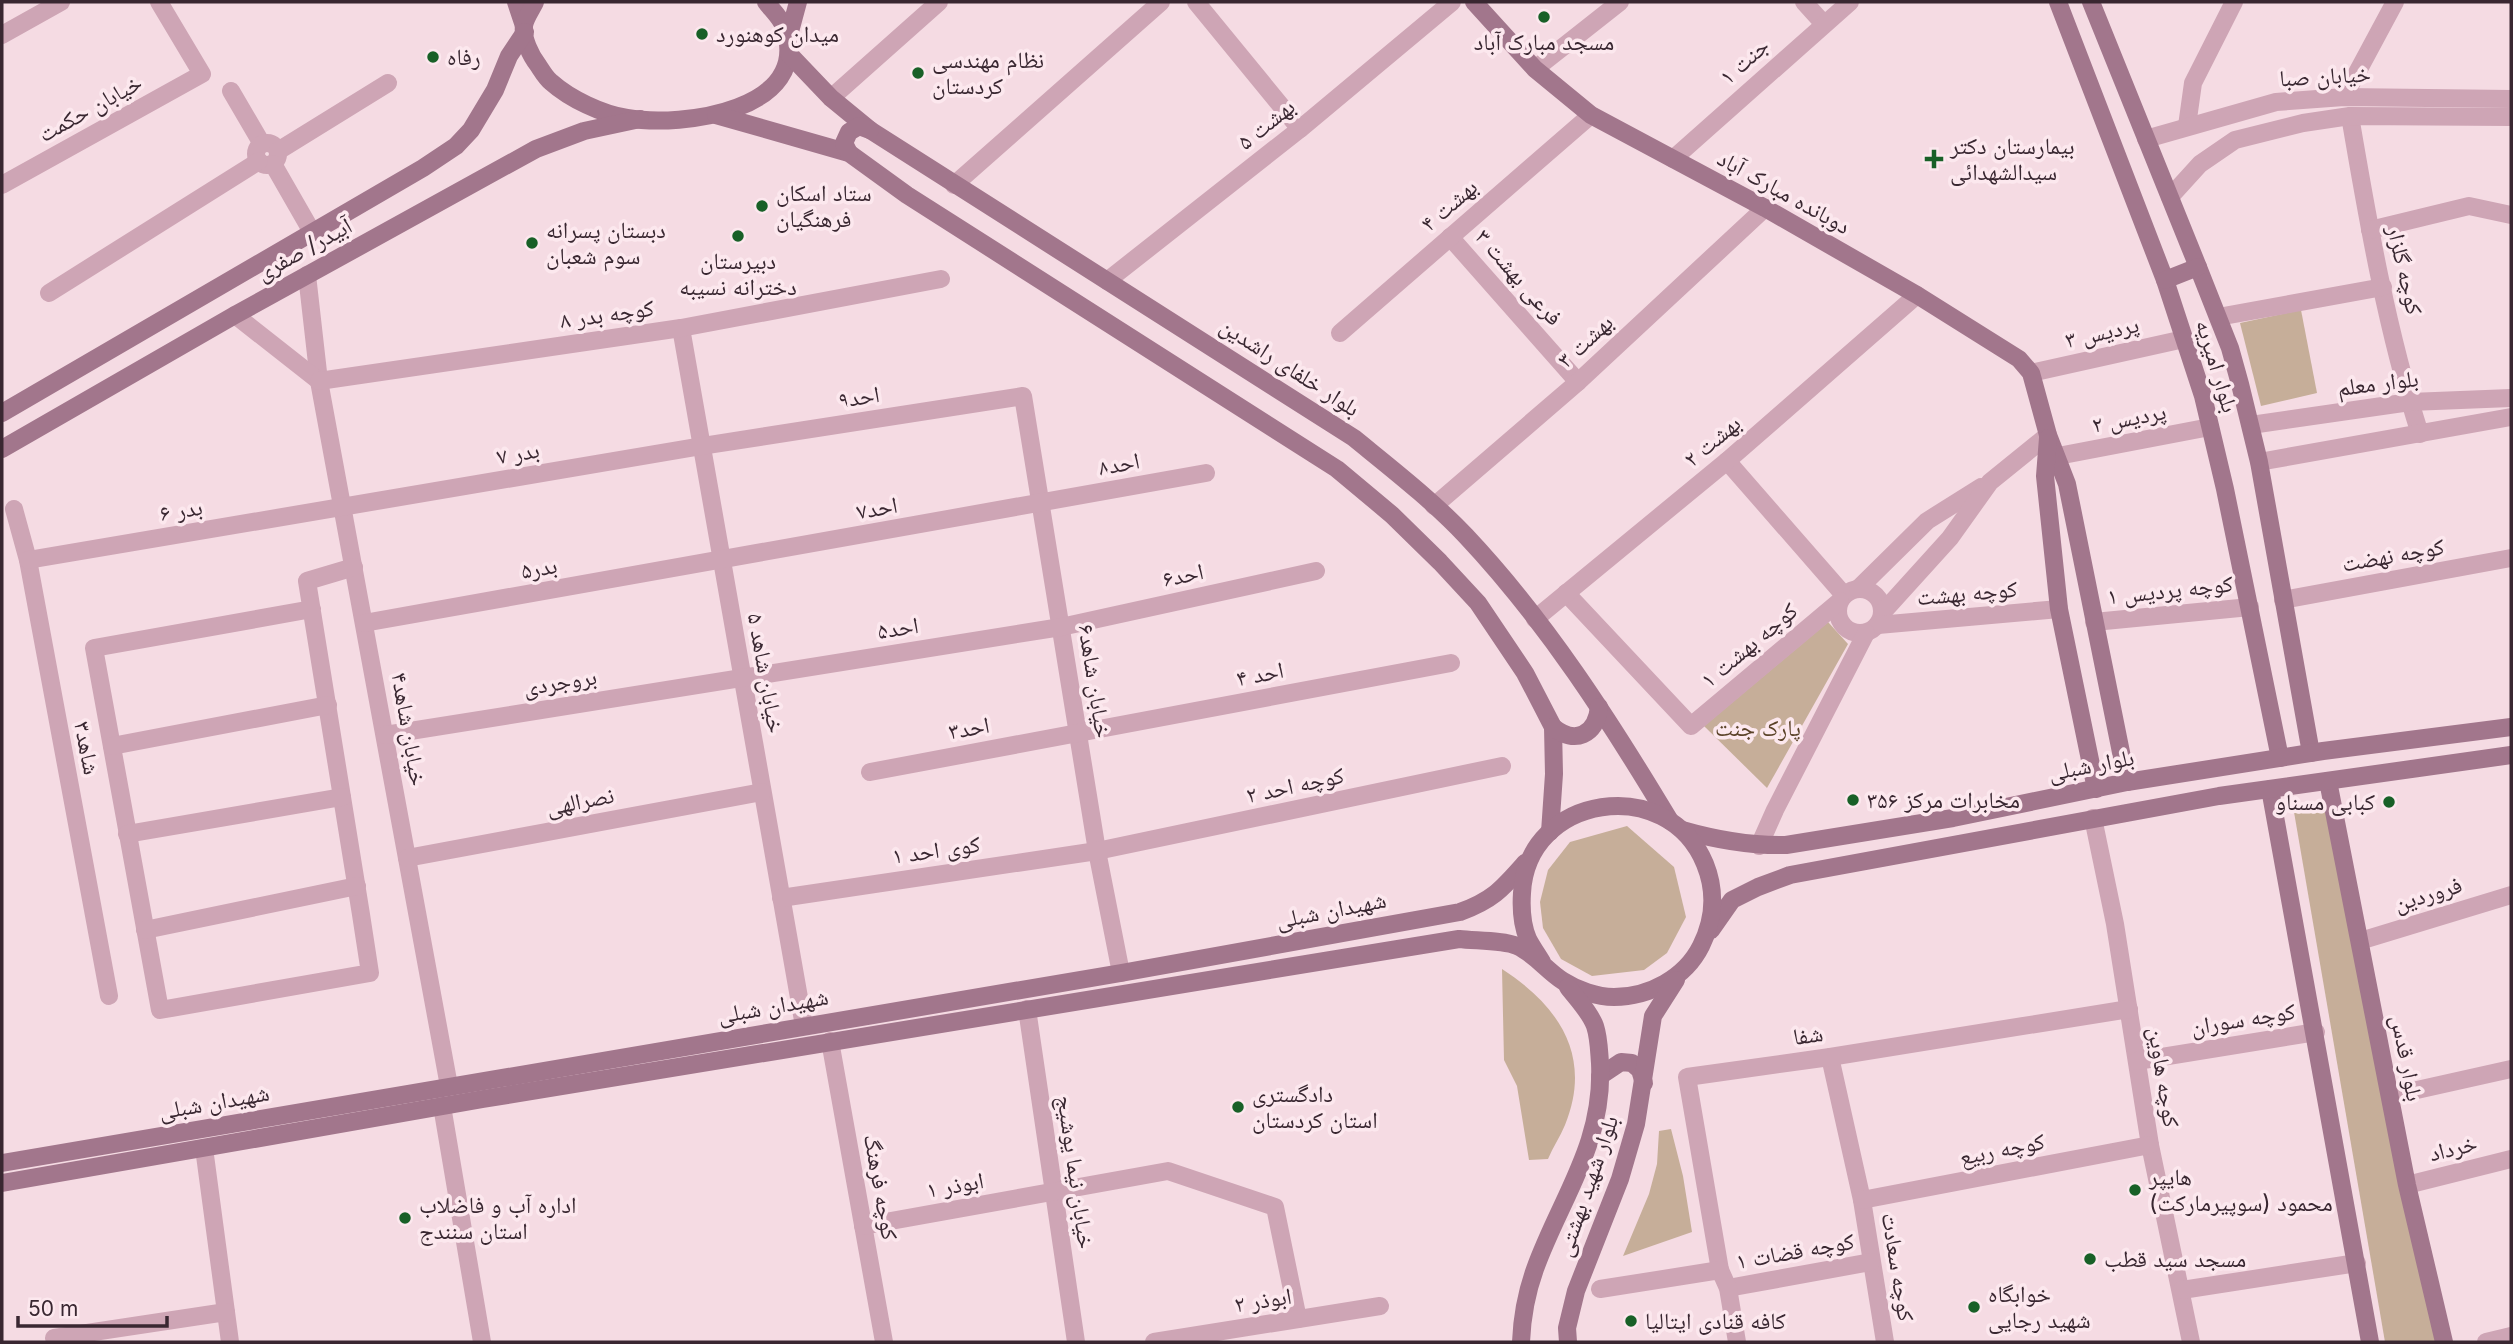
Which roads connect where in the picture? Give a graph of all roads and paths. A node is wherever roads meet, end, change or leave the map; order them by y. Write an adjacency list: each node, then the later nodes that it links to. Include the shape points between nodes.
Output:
1 (61, 2): 21 (street)
2 (159, 2): 41 (street, خیابان حکمت, via 202,74)
3 (516, 2): 20 (street)
4 (535, 2): 20 (street)
5 (766, 2): 22 (street, via 784,26)
6 (798, 2): 22 (street)
7 (939, 2): 27 (street)
8 (1161, 2): 42 (street)
9 (1196, 2): 35 (street)
10 (1452, 2): 35 (street, بهشت ۵)
11 (1474, 2): 23 (street, دوبانده مبارک آباد)
12 (1620, 2): 23 (street)
13 (1804, 2): 19 (street)
14 (1850, 2): 19 (street, جنت ۱)
15 (2058, 2): 52 (street, بلوار امیریه)
16 (2091, 2): 37 (street, بلوار امیریه)
17 (2234, 2): 34 (street, via 2193,83)
18 (2395, 2): 26 (street)
19 (1824, 23): 40 (street, جنت ۱)
20 (525, 29): 33 (street, via 530,55 550,82 583,103); 47 (street, آبیدر/ صفری, via 487,105 456,146)
21 (2, 35)
22 (788, 48): 27 (street, بلوار خلفای راشدین); 29 (street, via 779,81 754,101)
23 (1535, 69): 30 (street, دوبانده مبارک آباد)
24 (388, 83): 39 (street)
25 (231, 91): 39 (street)
26 (2344, 97): 28 (street, خیابان صبا); 34 (street, خیابان صبا, via 2276,102)
27 (831, 98): 36 (street, بلوار خلفای راشدین)
28 (2511, 99)
29 (716, 115): 33 (street, via 671,121); 38 (street)
30 (1591, 115): 40 (street, دوبانده مبارک آباد); 48 (street, بهشت ۴)
31 (2350, 116): 32 (street, خیابان صبا); 43 (street, خیابان صبا, via 2235,140 2200,164); 46 (street, کوچه گلزار)
32 (2511, 117)
33 (640, 119): 50 (street, آبیدر/ صفری, via 584,131 536,149)
34 (2187, 127): 37 (street, خیابان صبا)
35 (1300, 129): 53 (street, بهشت ۵)
36 (870, 130): 38 (street, via 859,126 849,132 844,143); 42 (street, بلوار خلفای راشدین)
37 (2146, 139): 43 (street, بلوار امیریه)
38 (849, 153): 105 (street, via 907,195 1337,469 1392,515 1478,603 1525,673)
39 (268, 155): 47 (street); 55 (street)
40 (1673, 159): 44 (street, دوبانده مبارک آباد)
41 (2, 184)
42 (954, 185): 53 (street, بلوار خلفای راشدین)
43 (2170, 197): 49 (street, بلوار امیریه)
44 (1765, 208): 56 (street, دوبانده مبارک آباد); 64 (street, بهشت ۳)
45 (2511, 215): 46 (street, via 2469,205)
46 (2370, 230): 54 (street, کوچه گلزار)
47 (312, 232): 68 (street, آبیدر/ صفری)
48 (1450, 237): 60 (street, بهشت ۴); 64 (street, فرعی بهشت ۳)
49 (2198, 267): 52 (street); 58 (street, بلوار امیریه)
50 (307, 275): 57 (street, آبیدر/ صفری); 63 (street, خیابان شاهد۴)
51 (941, 279): 59 (street, کوچه بدر ۸)
52 (2165, 280): 61 (street, بلوار امیریه)
53 (1107, 281): 82 (street, بلوار خلفای راشدین, via 1354,438)
54 (2383, 287): 58 (street); 67 (street, کوچه گلزار)
55 (49, 293)
56 (1917, 295): 62 (street, دوبانده مبارک آباد, via 2019,359); 77 (street, بهشت ۲)
57 (235, 315): 63 (street); 75 (street, آبیدر/ صفری)
58 (2218, 317): 70 (street, بلوار امیریه)
59 (681, 328): 63 (street, کوچه بدر ۸); 74 (street, خیابان شاهد ۵)
60 (1340, 333)
61 (2184, 339): 62 (street, پردیس ۳); 71 (street, بلوار امیریه)
62 (2031, 373): 73 (street)
63 (319, 381): 83 (street, خیابان شاهد۴)
64 (1578, 382): 82 (street, بهشت ۳)
65 (1023, 396): 74 (street, احد۹); 81 (street, خیابان شاهد۶)
66 (2511, 398): 67 (street, بلوار معلم)
67 (2410, 402): 70 (street, بلوار معلم); 72 (street, کوچه گلزار)
68 (2, 412)
69 (2511, 417): 72 (street)
70 (2251, 425): 78 (street, بلوار امیریه)
71 (2210, 427): 76 (street, پردیس ۲); 93 (street, بلوار امیریه)
72 (2420, 433): 78 (street)
73 (2048, 435): 76 (street); 80 (street); 95 (street, via 2045,476)
74 (702, 446): 83 (street, بدر ۷); 87 (street, خیابان شاهد ۵)
75 (2, 449)
76 (2058, 456): 97 (street)
77 (1727, 461): 90 (street, بهشت ۲); 91 (street)
78 (2259, 462): 92 (street, بلوار امیریه)
79 (1206, 473): 81 (street, احد۸)
80 (1990, 482): 91 (street, کوچه بهشت ۱, via 1927,521); 99 (street, via 1950,538)
81 (1041, 504): 87 (street, احد۷); 100 (street, خیابان شاهد۶)
82 (1434, 506): 96 (street, بلوار خلفای راشدین, via 1465,535)
83 (343, 508): 86 (street, بدر ۶); 88 (street, خیابان شاهد۴)
84 (14, 509): 86 (street, شاهد۳)
85 (2511, 558): 92 (street, کوچه نهضت)
86 (28, 560): 141 (street, شاهد۳)
87 (722, 560): 98 (street, بدر۵); 102 (street, خیابان شاهد ۵)
88 (354, 566): 94 (street, via 307,581); 98 (street, خیابان شاهد۴)
89 (1316, 571): 100 (street, احد۶)
90 (1566, 593): 91 (street, کوچه بهشت ۱, via 1690,726); 96 (street, بهشت ۲)
91 (1847, 595): 99 (street, via 1865,589 1878,598); 99 (street, via 1838,616 1845,628 1851,632)
92 (2283, 600): 110 (street, بلوار امیریه)
93 (2250, 607): 97 (street, کوچه پردیس ۱); 112 (street, بلوار امیریه)
94 (312, 609): 103 (street); 109 (street, via 94,648)
95 (2059, 609): 99 (street, کوچه بهشت); 117 (street)
96 (1535, 619): 104 (street, بلوار خلفای راشدین)
97 (2094, 622): 116 (street)
98 (364, 623): 108 (street, خیابان شاهد۴)
99 (1875, 624): 125 (street)
100 (1061, 627): 102 (street, احد۵); 107 (street, خیابان شاهد۶)
101 (1451, 663): 107 (street, احد ۴)
102 (742, 678): 108 (street, بروجردی); 119 (street, خیابان شاهد ۵)
103 (328, 705): 109 (street); 120 (street)
104 (1599, 707): 105 (street, via 1598,719 1583,735 1572,737); 122 (street, بلوار خلفای راشدین)
105 (1553, 727): 123 (street)
106 (2511, 727): 110 (street, بلوار شبلی)
107 (1078, 733): 114 (street, احد۳); 126 (street, خیابان شاهد۶)
108 (385, 735): 128 (street, خیابان شاهد۴)
109 (112, 746): 124 (street)
110 (2311, 753): 112 (street, بلوار شبلی)
111 (2511, 755): 115 (street)
112 (2280, 758): 116 (street, بلوار شبلی)
113 (1502, 766): 126 (street, کوچه احد ۲)
114 (870, 772)
115 (2329, 781): 118 (street); 135 (street, بلوار قدس)
116 (2127, 782): 117 (street, بلوار شبلی)
117 (2096, 789): 125 (street, بلوار شبلی, via 1953,818)
118 (2270, 789): 121 (street); 145 (street)
119 (762, 792): 128 (street, نصرالهی); 131 (street, خیابان شاهد ۵)
120 (342, 797): 124 (street); 129 (street)
121 (2093, 818): 134 (street, via 1790,875 1732,900); 143 (street, کوچه هاوین)
122 (1676, 825): 123 (street, via 1647,809 1621,805 1595,807); 125 (street, بلوار شبلی, via 1725,842); 134 (street, via 1700,852 1710,879 1713,907)
123 (1550, 832): 127 (street)
124 (128, 834): 133 (street)
125 (1759, 846)
126 (1097, 851): 131 (street, کوی احد ۱); 139 (street, خیابان شاهد۶)
127 (1532, 855): 132 (street, شهیدان شبلی, via 1485,903 1460,912); 137 (street, via 1522,882 1521,910 1527,938)
128 (407, 858): 152 (street, خیابان شاهد۴)
129 (357, 886): 133 (street); 133 (street, via 370,973 159,1010)
130 (2511, 895): 135 (street, فروردین)
131 (781, 898): 144 (street, خیابان شاهد ۵)
132 (1406, 920): 136 (street, via 1421,932); 139 (street, شهیدان شبلی)
133 (145, 930)
134 (1706, 935): 138 (street)
135 (2360, 940): 153 (street, بلوار قدس)
136 (1415, 945): 137 (street, شهیدان شبلی, via 1459,939 1516,945); 142 (street, شهیدان شبلی)
137 (1542, 962): 140 (street)
138 (1683, 970): 140 (street, via 1662,986 1638,995 1612,997); 151 (street, بلوار شهید بهشتی, via 1653,1016)
139 (1121, 973): 144 (street, شهیدان شبلی)
140 (1563, 981): 150 (street, بلوار شهید بهشتی, via 1594,1024)
141 (109, 996)
142 (1027, 1009): 146 (street, شهیدان شبلی); 161 (street, خیابان نیما یوشیج)
143 (2129, 1009): 147 (street, شفا); 148 (street, کوچه هاوین)
144 (804, 1026): 152 (street, شهیدان شبلی)
145 (2316, 1032): 148 (street, کوچه سوران); 165 (street)
146 (830, 1041): 154 (street, شهیدان شبلی); 163 (street, کوچه فرهنگ)
147 (1830, 1057): 162 (street, کوچه سعادت); 166 (street, شفا, via 1687,1077)
148 (2137, 1061): 155 (street, کوچه هاوین)
149 (2511, 1069): 153 (street)
150 (1600, 1076): 151 (street, via 1621,1062 1632,1063); 180 (street, بلوار شهید بهشتی, via 1593,1135 1535,1269 1522,1312)
151 (1644, 1083): 181 (street, بلوار شهید بهشتی, via 1620,1178 1576,1291)
152 (449, 1086): 158 (street, شهیدان شبلی)
153 (2390, 1096): 160 (street, بلوار قدس)
154 (442, 1106): 156 (street, شهیدان شبلی); 176 (street)
155 (2150, 1145): 162 (street, کوچه ربیع); 169 (street, کوچه هاوین)
156 (204, 1148): 159 (street, شهیدان شبلی); 171 (street)
157 (2511, 1159): 160 (street, خرداد)
158 (2, 1163)
159 (2, 1183)
160 (2407, 1185): 186 (street, بلوار قدس)
161 (1055, 1193): 163 (street, ابوذر ۱); 172 (street, ابوذر ۱, via 1168,1171 1275,1207); 178 (street, خیابان نیما یوشیج)
162 (1862, 1200): 164 (street, کوچه سعادت)
163 (863, 1226): 177 (street, کوچه فرهنگ)
164 (1871, 1262): 167 (street, کوچه قضات ۱); 183 (street, کوچه سعادت)
165 (2357, 1263): 169 (street); 185 (street)
166 (1720, 1270): 167 (street); 168 (street)
167 (1728, 1288): 182 (street)
168 (1600, 1289)
169 (2182, 1290): 184 (street, کوچه هاوین)
170 (1380, 1306): 172 (street, ابوذر ۲)
171 (226, 1312): 174 (street); 175 (street)
172 (1298, 1319): 179 (street, ابوذر ۲)
173 (2511, 1336): 187 (street)
174 (54, 1338)
175 (230, 1342)
176 (482, 1342)
177 (884, 1342)
178 (1076, 1342)
179 (1154, 1342)
180 (1521, 1342)
181 (1568, 1342)
182 (1737, 1342)
183 (1885, 1342)
184 (2190, 1342)
185 (2370, 1342)
186 (2444, 1342)
187 (2486, 1342)

